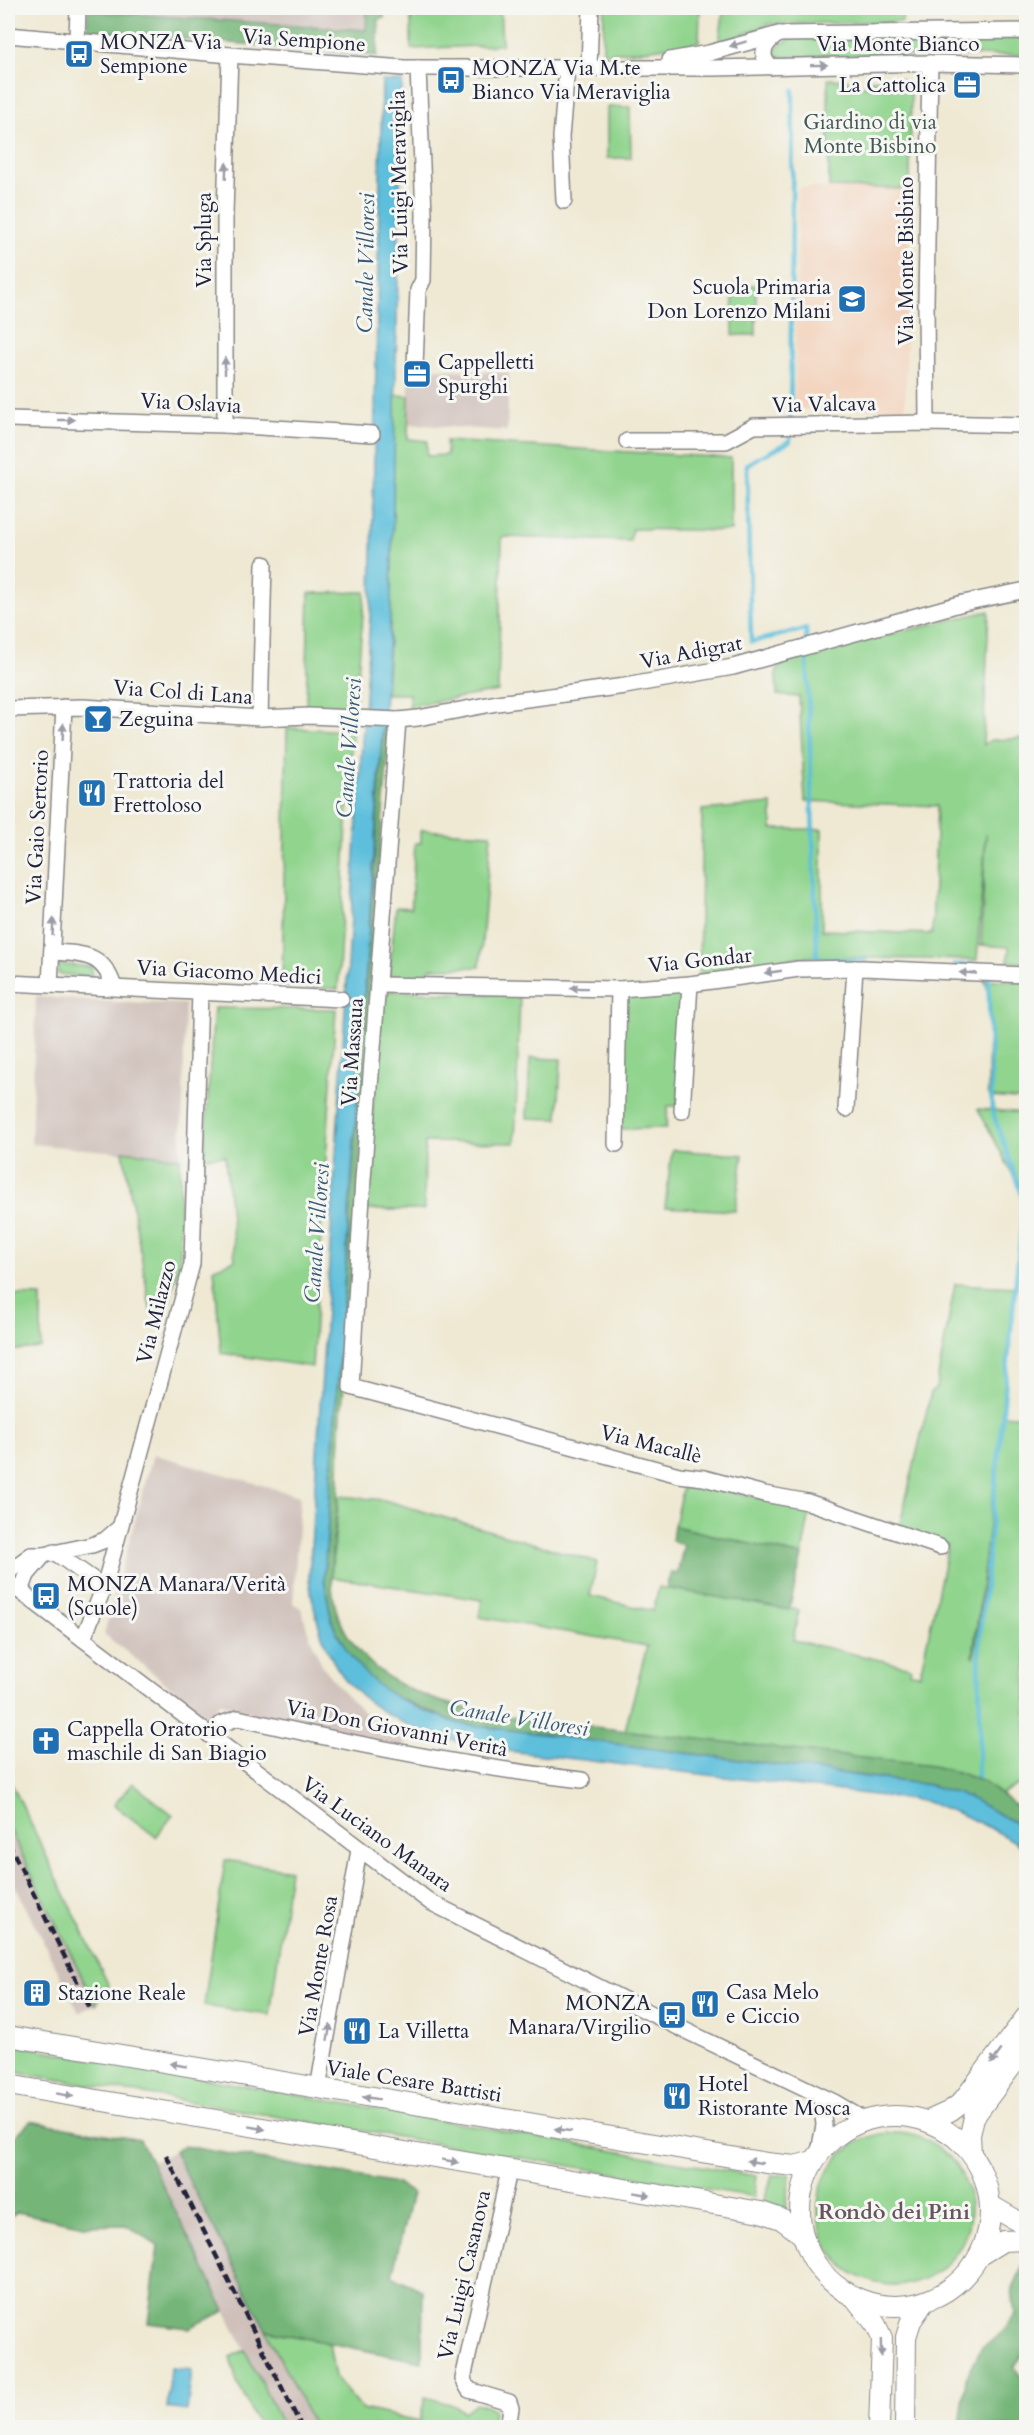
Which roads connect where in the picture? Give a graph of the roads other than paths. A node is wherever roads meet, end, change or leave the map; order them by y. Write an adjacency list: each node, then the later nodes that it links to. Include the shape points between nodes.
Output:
1 (78, 8): 6 (street)
2 (591, 8): 14 (street)
3 (1026, 31): 4 (street, Via Monte Bianco)
4 (779, 34): 10 (street, Via Monte Bianco, one-way to 10); 11 (street, via 764,48 765,61)
5 (8, 35): 6 (street, Via Sempione)
6 (77, 40): 7 (street, Via Sempione)
7 (230, 55): 12 (street, Via Sempione); 19 (street, Via Spluga, one-way to 7)
8 (930, 63): 9 (street, Via Monte Bianco); 11 (street, Via Monte Bianco, one-way to 8); 18 (street, Via Monte Bisbino)
9 (1026, 65)
10 (635, 67): 11 (street, Via Monte Bianco); 14 (street, Via Monte Bianco)
11 (771, 67)
12 (418, 68): 13 (street, Via Monte Bianco); 16 (street, Via Luigi Meraviglia, via 424,214)
13 (567, 68): 14 (street, Via Monte Bianco); 15 (street, via 561,137)
14 (589, 68)
15 (564, 201)
16 (415, 366)
17 (8, 419): 19 (street, Via Oslavia, one-way to 19)
18 (927, 423): 20 (street, Via Valcava); 22 (street, Via Valcava, via 754,426 726,441)
19 (225, 425): 21 (street, Via Oslavia)
20 (1026, 425)
21 (372, 434)
22 (627, 441)
23 (264, 564): 27 (street)
24 (1026, 590): 29 (street, Via Adigrat, via 963,603 733,667)
25 (64, 707): 26 (street, Via Col di Lana); 27 (street, Via Col di Lana); 30 (street, Via Gaio Sertorio, one-way to 25)
26 (8, 709)
27 (260, 718): 28 (street, Via Col di Lana)
28 (358, 718): 29 (street, Via Adigrat)
29 (394, 720): 36 (street, Via Massaua)
30 (52, 952): 35 (street, Via Gaio Sertorio); 37 (street, Via Giacomo Medici, via 82,954 100,961 109,970)
31 (855, 968): 32 (street, Via Gondar, one-way to 31); 34 (street, Via Gondar, one-way to 34, via 799,969); 41 (street)
32 (1026, 975)
33 (8, 984): 35 (street, Via Giacomo Medici)
34 (690, 984): 38 (street, Via Gondar); 42 (street)
35 (50, 985): 37 (street, Via Giacomo Medici)
36 (378, 985): 38 (street, Via Gondar, one-way to 36); 44 (street, Via Massaua)
37 (114, 987): 39 (street, Via Giacomo Medici)
38 (619, 989): 43 (street)
39 (200, 992): 40 (street, Via Giacomo Medici); 45 (street, Via Milazzo, via 192,1264)
40 (341, 999)
41 (846, 1109)
42 (682, 1111)
43 (616, 1144)
44 (351, 1387): 46 (street, Via Macallè, via 679,1475 808,1502)
45 (119, 1528): 47 (street, via 92,1545); 50 (street, Via Milazzo)
46 (940, 1546)
47 (49, 1553): 48 (street, via 31,1555); 50 (street); 51 (street, via 27,1575)
48 (8, 1572)
49 (8, 1582): 51 (street, Via Luciano Manara)
50 (104, 1587): 52 (street, Via Milazzo)
51 (21, 1591): 52 (street, Via Luciano Manara)
52 (83, 1639): 53 (street, Via Luciano Manara)
53 (211, 1736): 54 (street, Via Don Giovanni Verità, via 221,1724 238,1718 341,1742); 55 (street, Via Luciano Manara)
54 (582, 1780)
55 (359, 1850): 60 (street, Via Monte Rosa, one-way to 55); 61 (street, Via Luciano Manara, via 445,1910)
56 (1026, 2016): 63 (main road, one-way to 63, via 961,2103)
57 (8, 2036): 60 (main road, Viale Cesare Battisti, one-way to 57)
58 (1026, 2047): 64 (main road, via 974,2117)
59 (8, 2085): 66 (main road, one-way to 66)
60 (318, 2089): 65 (main road, Viale Cesare Battisti, one-way to 60, via 795,2166 766,2163)
61 (821, 2097): 62 (street, Via Luciano Manara); 65 (street, via 824,2125)
62 (864, 2120): 63 (main road, via 886,2115); 65 (main road, via 839,2132)
63 (928, 2121): 64 (main road, via 952,2134)
64 (970, 2152): 67 (main road, via 986,2182)
65 (816, 2156): 69 (main road, via 802,2184)
66 (509, 2171): 69 (main road, one-way to 69, via 760,2212 781,2219); 74 (street, Via Luigi Casanova, via 463,2379 469,2390 509,2402)
67 (990, 2205): 68 (main road); 71 (main road, via 988,2231)
68 (1026, 2226)
69 (801, 2234): 72 (main road, via 818,2269)
70 (1026, 2240): 71 (main road, via 1003,2241)
71 (980, 2255): 73 (main road, via 956,2284)
72 (855, 2298): 73 (main road, via 889,2306); 75 (main road, one-way to 75, via 882,2338)
73 (924, 2302): 76 (main road, via 906,2337)
74 (508, 2427)
75 (879, 2427)
76 (905, 2427)

